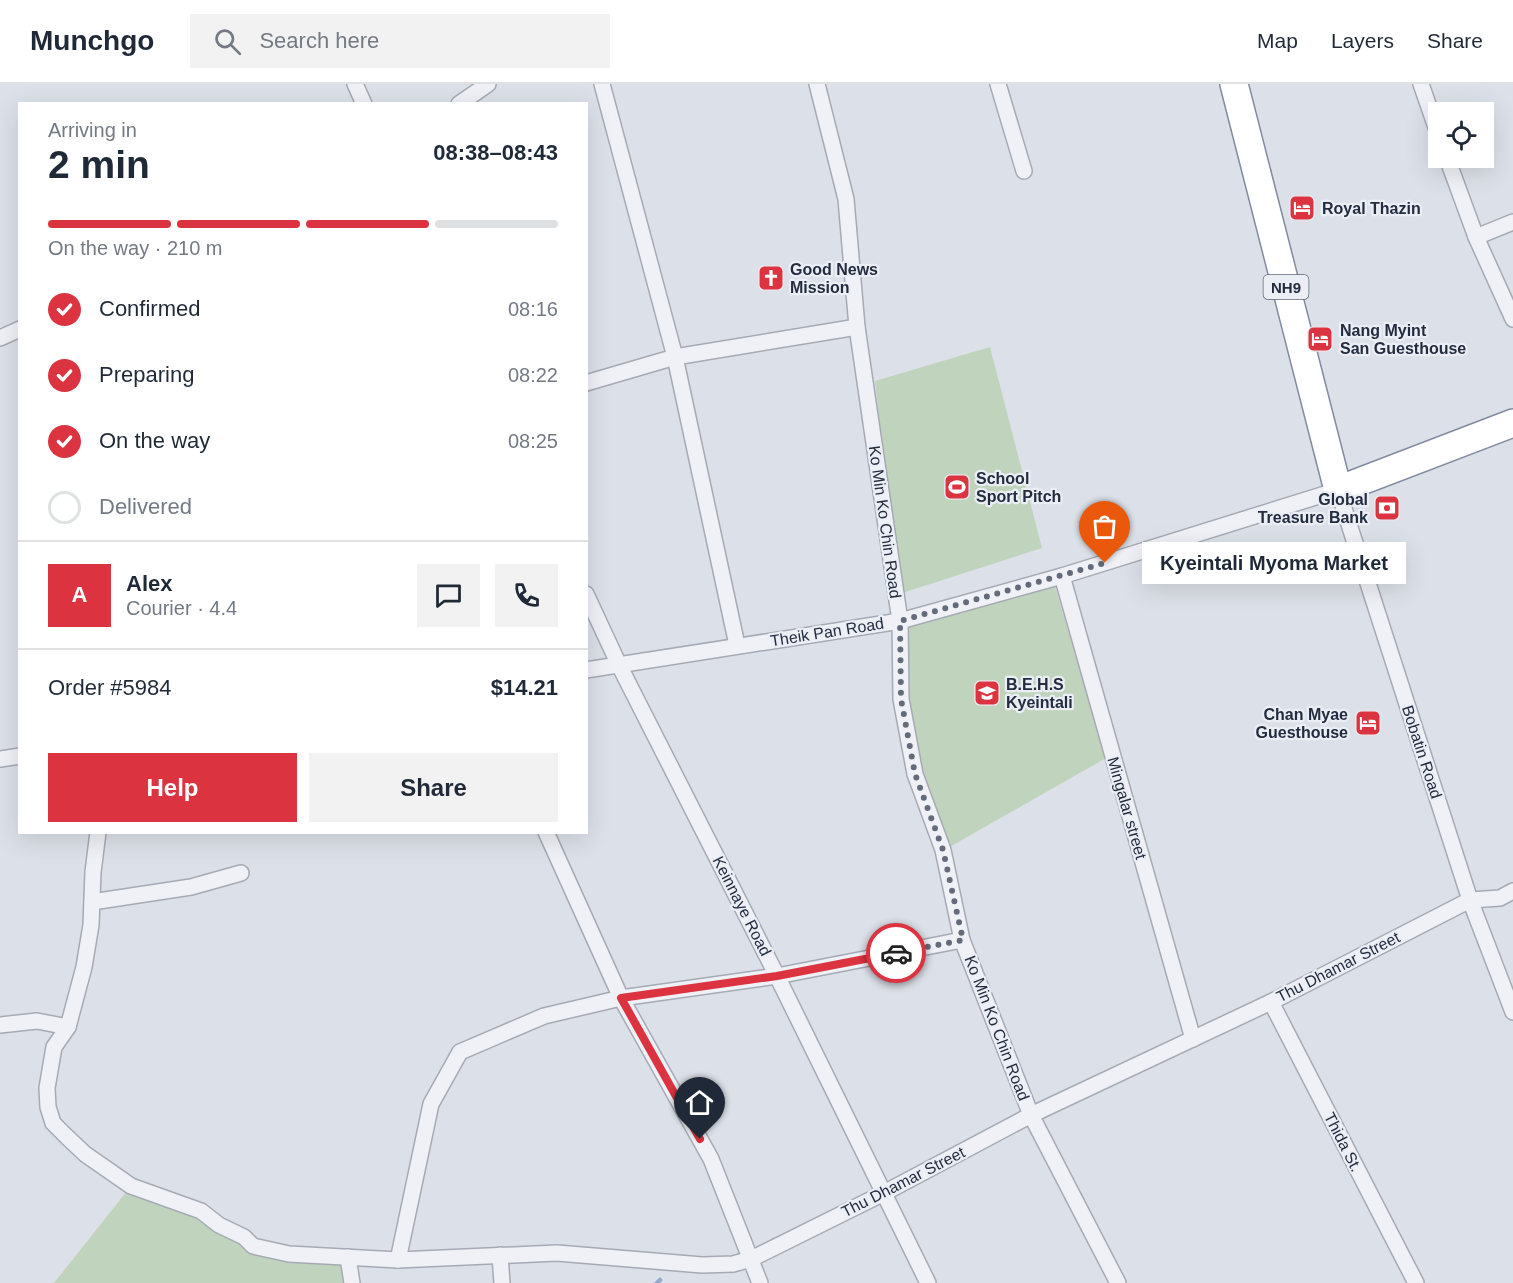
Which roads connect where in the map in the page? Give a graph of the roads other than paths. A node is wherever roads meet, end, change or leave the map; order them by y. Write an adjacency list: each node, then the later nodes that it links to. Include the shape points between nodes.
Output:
1 (355, 84): 8 (street)
2 (488, 84): 9 (street)
3 (602, 84): 19 (street)
4 (817, 84): 16 (street, Ko Min Ko Chin Road, via 846,199)
5 (998, 84): 12 (street)
6 (1234, 84): 22 (highway, NH9)
7 (1421, 84): 10 (street)
8 (363, 102)
9 (462, 102)
10 (1428, 104)
11 (1451, 168): 14 (street)
12 (1024, 171)
13 (1513, 222): 14 (street)
14 (1476, 237): 15 (street)
15 (1513, 319)
16 (857, 327): 19 (street); 25 (street, Ko Min Ko Chin Road)
17 (18, 330): 18 (street)
18 (0, 338)
19 (675, 357): 20 (street); 26 (street)
20 (588, 382)
21 (1513, 423): 22 (highway)
22 (1338, 490): 23 (street, Theik Pan Road); 35 (street, Bobatin Road)
23 (1062, 576): 25 (street, Theik Pan Road); 44 (street, Mingalar street)
24 (588, 598): 27 (street, Keinnaye Road)
25 (900, 621): 26 (street, Theik Pan Road); 37 (street, Ko Min Ko Chin Road, via 901,699 915,774 943,850)
26 (737, 645): 27 (street, Theik Pan Road)
27 (619, 665): 28 (street, Theik Pan Road); 38 (street, Keinnaye Road)
28 (588, 670)
29 (18, 756): 30 (street)
30 (0, 759)
31 (98, 834): 36 (street, Thu Dhamar Street)
32 (547, 834): 39 (street)
33 (241, 873): 36 (street, via 191,887)
34 (1513, 891): 35 (street, via 1500,898)
35 (1470, 900): 40 (street, Thu Dhamar Street); 41 (street, Bobatin Road)
36 (92, 902): 43 (street, Thu Dhamar Street, via 84,967)
37 (963, 940): 38 (street); 45 (street, Ko Min Ko Chin Road)
38 (777, 976): 39 (street); 46 (street, Keinnaye Road)
39 (621, 998): 49 (street, via 711,1159); 50 (street, via 544,1016 460,1052 431,1104)
40 (1271, 1002): 44 (street, Thu Dhamar Street); 56 (street, Thida St.)
41 (1513, 1012)
42 (0, 1025): 43 (street, via 37,1021)
43 (69, 1026): 48 (street, Thu Dhamar Street, via 54,1047 48,1107 53,1123 86,1154 131,1186 201,1211 254,1246 289,1254)
44 (1192, 1039): 45 (street, Thu Dhamar Street)
45 (1031, 1115): 46 (street, Thu Dhamar Street); 55 (street, Ko Min Ko Chin Road)
46 (884, 1193): 49 (street, Thu Dhamar Street); 54 (street, Keinnaye Road)
47 (500, 1256): 49 (street, Thu Dhamar Street, via 557,1253 702,1265); 50 (street, Thu Dhamar Street); 52 (street)
48 (348, 1257): 50 (street, Thu Dhamar Street); 51 (street)
49 (751, 1259): 53 (street)
50 (398, 1260)
51 (352, 1283)
52 (502, 1283)
53 (760, 1283)
54 (928, 1283)
55 (1118, 1283)
56 (1416, 1283)

